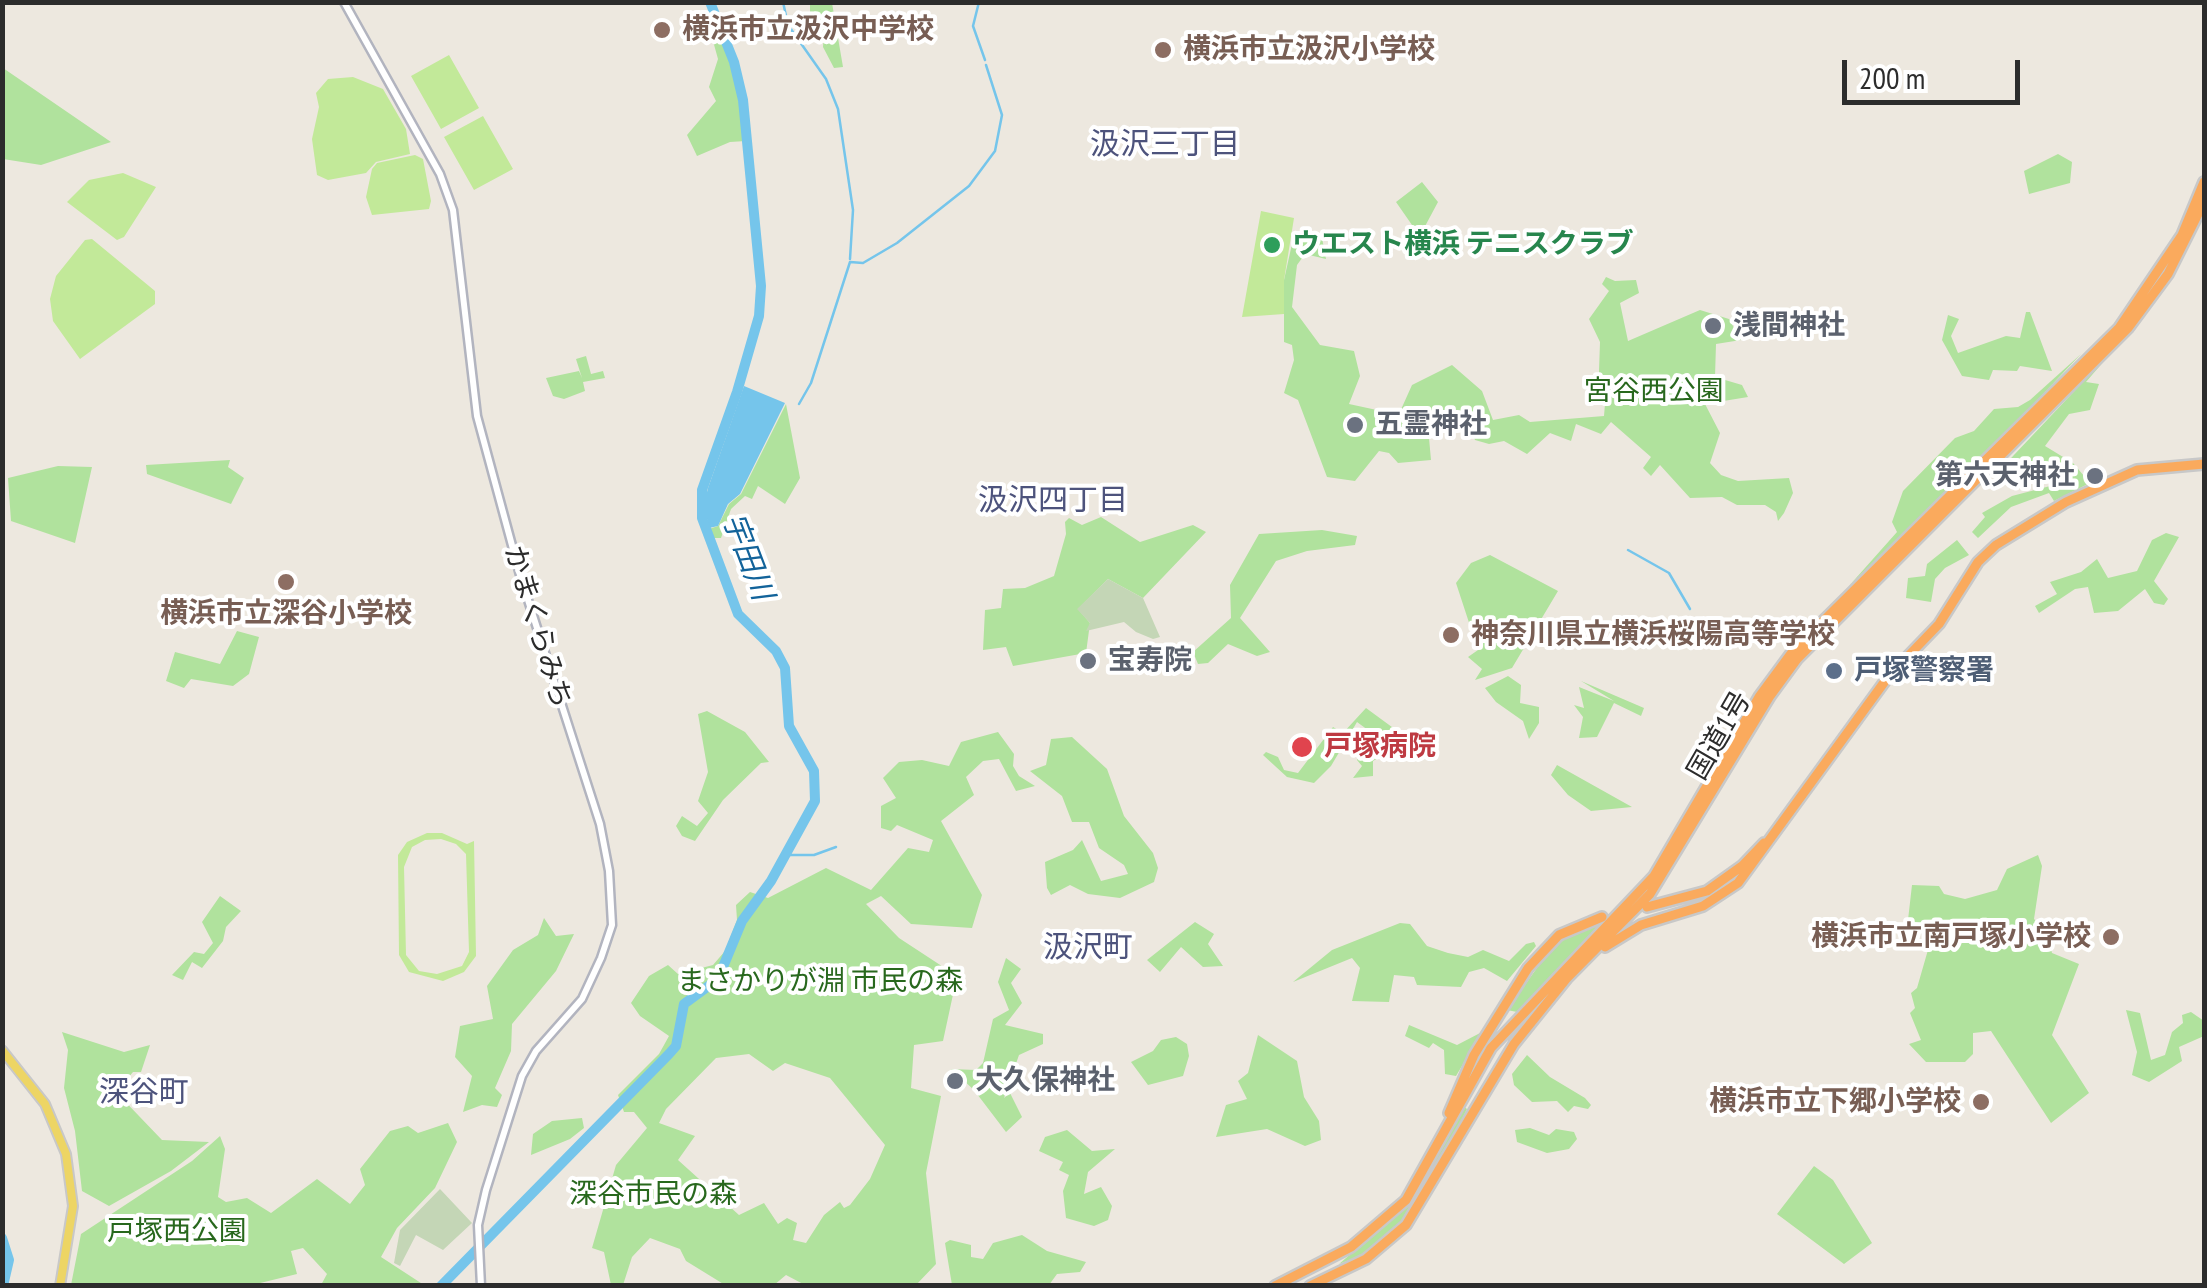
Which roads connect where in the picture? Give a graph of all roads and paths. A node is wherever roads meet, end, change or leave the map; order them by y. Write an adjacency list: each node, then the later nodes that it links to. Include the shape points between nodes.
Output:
1 (344, 2): 14 (main road, かまくらみち, via 440,174 453,210 478,416 609,871 610,936 582,999 522,1076 480,1211)
2 (2204, 182): 10 (highway, 国道1号, via 2161,272 2119,328 1794,651 1759,697 1654,876 1501,1034)
3 (2204, 202): 8 (highway, 国道1号, via 2168,274 2128,328 1797,659 1650,894)
4 (2204, 464): 5 (highway, via 2137,470 1996,544 1940,624 1888,677)
5 (1790, 814): 6 (highway, via 1724,880 1685,899); 8 (highway, via 1720,897 1641,925)
6 (1647, 907)
7 (1602, 917): 10 (highway, 国道1号, via 1559,935 1528,968 1474,1055)
8 (1578, 966): 12 (highway, via 1484,1087 1406,1225 1382,1248)
9 (2, 1050): 13 (main road, via 45,1104 66,1154 73,1206)
10 (1434, 1153): 11 (highway, 国道1号, via 1389,1218)
11 (1330, 1258): 12 (highway); 15 (highway, 国道1号)
12 (1337, 1271): 16 (highway)
13 (60, 1286)
14 (481, 1286)
15 (1276, 1286)
16 (1310, 1286)

